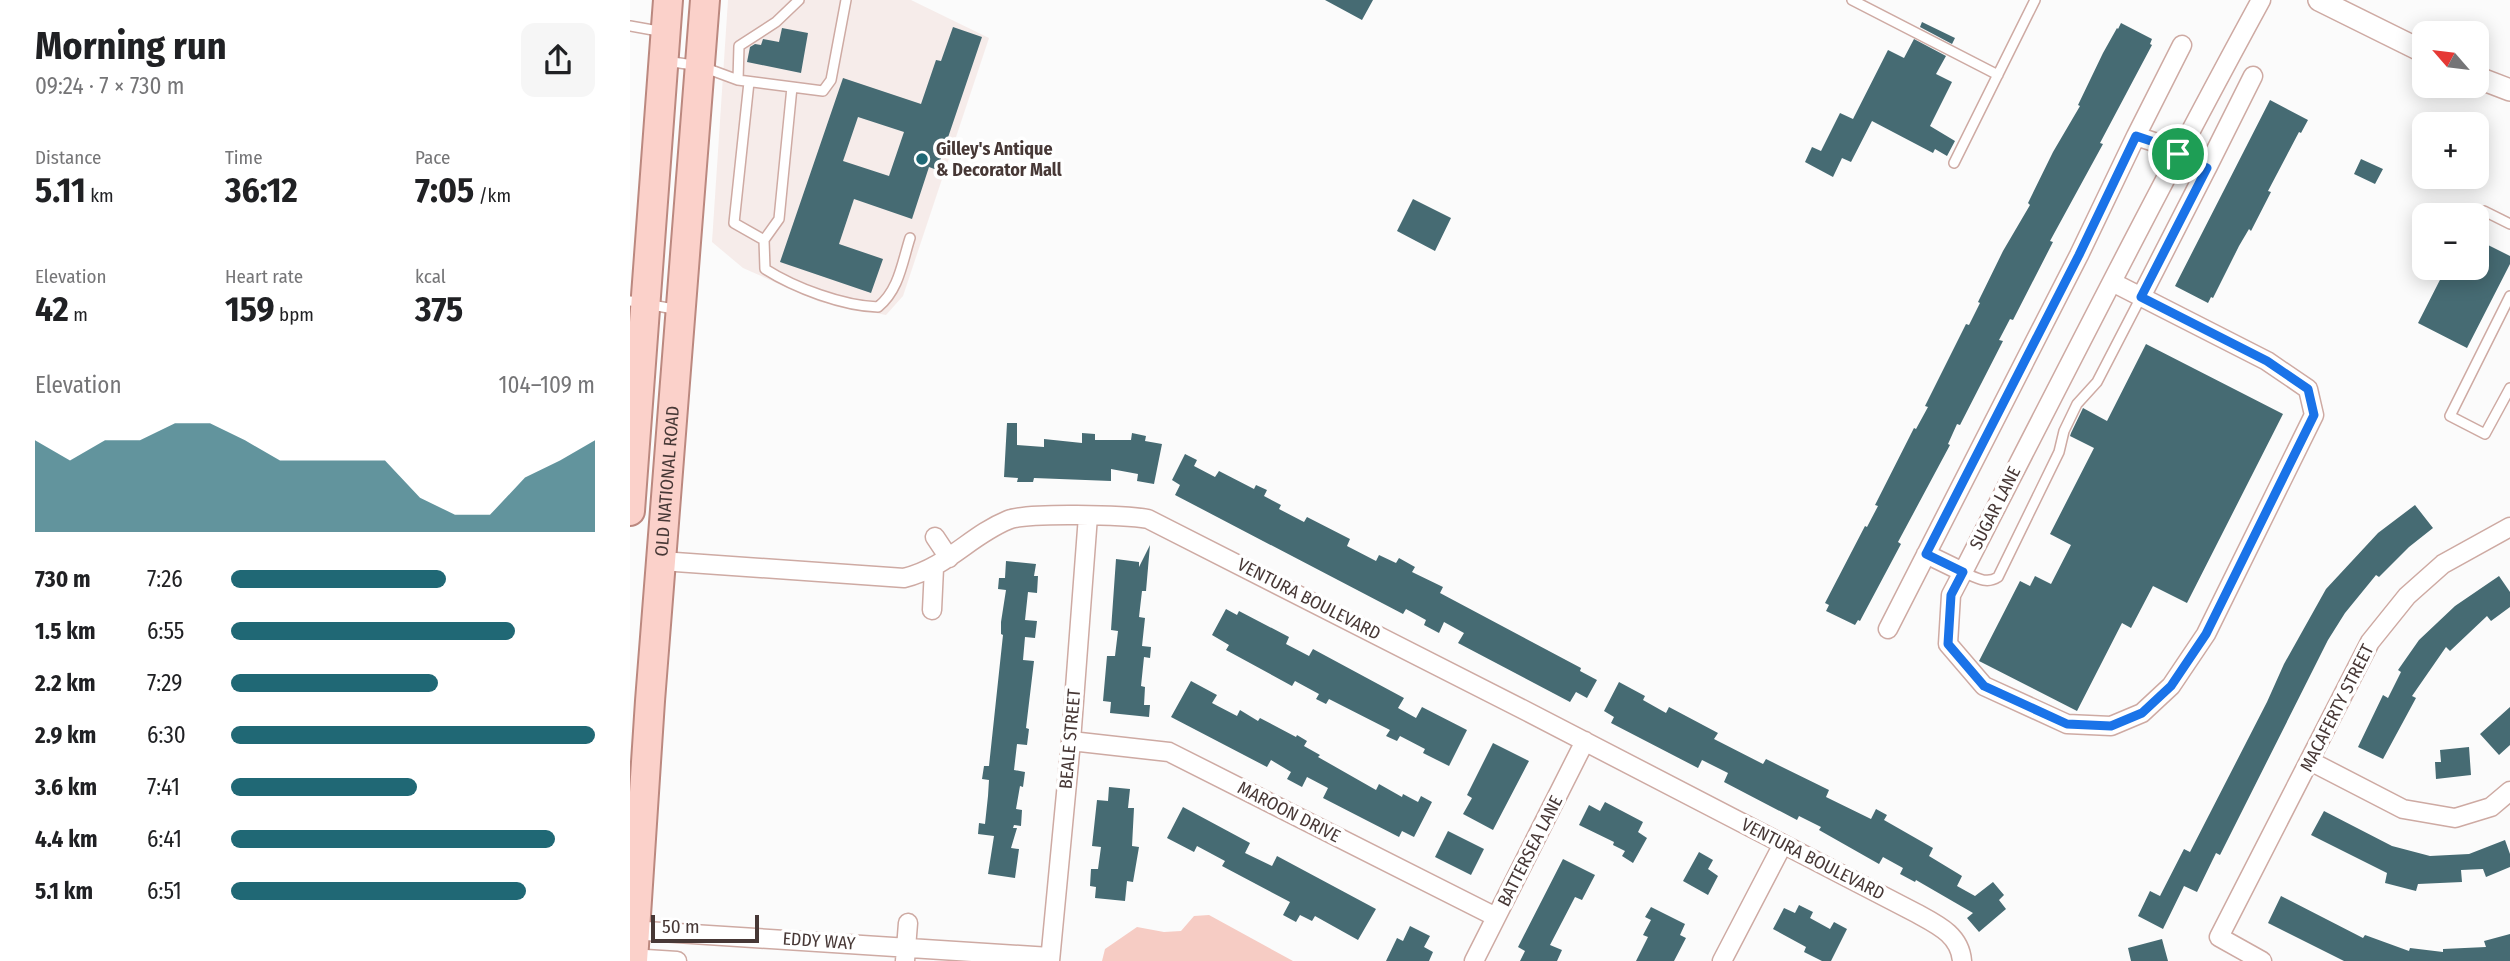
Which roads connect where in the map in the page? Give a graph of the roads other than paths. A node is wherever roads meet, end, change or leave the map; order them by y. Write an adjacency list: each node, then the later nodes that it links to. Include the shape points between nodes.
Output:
1 (668, 0): 10 (main road, OLD NATIONAL ROAD)
2 (705, 0): 14 (main road, OLD NATIONAL ROAD)
3 (799, 0): 17 (lane, via 776,22 738,46)
4 (846, 0): 20 (lane, via 831,80 823,91)
5 (1852, 0): 15 (lane)
6 (2035, 0): 15 (lane)
7 (2261, 0): 23 (street, SUGAR LANE)
8 (2319, 0): 12 (street)
9 (630, 26): 10 (lane)
10 (665, 33): 13 (main road, OLD NATIONAL ROAD)
11 (2182, 45): 22 (street)
12 (2412, 46)
13 (664, 61): 14 (lane); 33 (main road, OLD NATIONAL ROAD)
14 (700, 66): 17 (lane); 34 (main road, OLD NATIONAL ROAD)
15 (1997, 75): 24 (lane)
16 (2253, 76): 25 (street)
17 (738, 80): 18 (lane)
18 (749, 82): 20 (lane); 29 (lane, via 734,223)
19 (2489, 82): 21 (street)
20 (792, 87): 29 (lane, via 779,219)
21 (2510, 90)
22 (2136, 136): 23 (street); 40 (street)
23 (2178, 154): 25 (street); 30 (street, SUGAR LANE)
24 (1954, 163)
25 (2207, 168): 32 (street)
26 (2489, 214): 27 (lane)
27 (2510, 224)
28 (910, 238): 29 (lane, via 895,287 878,307 856,306 781,279 765,269)
29 (764, 240)
30 (2112, 282): 32 (street, SUGAR LANE); 44 (street, SUGAR LANE)
31 (2510, 296): 35 (lane, via 2450,416 2485,434)
32 (2141, 297): 44 (lane, via 2097,382 2077,404 2059,452 1998,576 1984,581); 44 (street, SUGAR LANE, via 2267,361 2308,389 2314,415 2206,634 2171,686 2142,713 2111,726 2067,724 1984,686 1948,644 1951,595)
33 (638, 303): 34 (lane); 36 (main road, OLD NATIONAL ROAD)
34 (680, 310): 42 (main road, OLD NATIONAL ROAD)
35 (2510, 388)
36 (630, 511)
37 (1087, 516): 41 (street, VENTURA BOULEVARD, via 1010,519); 47 (street, BEALE STREET); 48 (street, VENTURA BOULEVARD, via 1134,516 1159,524)
38 (2510, 527): 49 (street, MACAFERTY STREET, via 2444,564 2407,596 2370,642)
39 (935, 537): 41 (street)
40 (1926, 554): 44 (street); 46 (street)
41 (949, 558): 43 (street, VENTURA BOULEVARD)
42 (661, 561): 43 (street, VENTURA BOULEVARD, via 904,578); 54 (main road, OLD NATIONAL ROAD)
43 (934, 568): 45 (street)
44 (1963, 572)
45 (932, 610)
46 (1888, 629)
47 (1071, 741): 52 (street, MAROON DRIVE, via 1169,752); 56 (street, BEALE STREET)
48 (1585, 741): 51 (street, VENTURA BOULEVARD); 52 (street, BATTERSEA LANE)
49 (2310, 761): 50 (street, via 2403,809 2455,818 2491,807); 61 (street, MACAFERTY STREET, via 2219,937)
50 (2510, 791)
51 (1783, 844): 59 (street); 60 (street, VENTURA BOULEVARD, via 1943,928 1961,946)
52 (1496, 917): 58 (street, BATTERSEA LANE)
53 (908, 923): 55 (street)
54 (632, 946): 55 (street, EDDY WAY); 57 (street)
55 (906, 954): 56 (street, EDDY WAY)
56 (1050, 959)
57 (677, 961)
58 (1474, 961)
59 (1723, 961)
60 (1962, 961)
61 (2262, 961)

